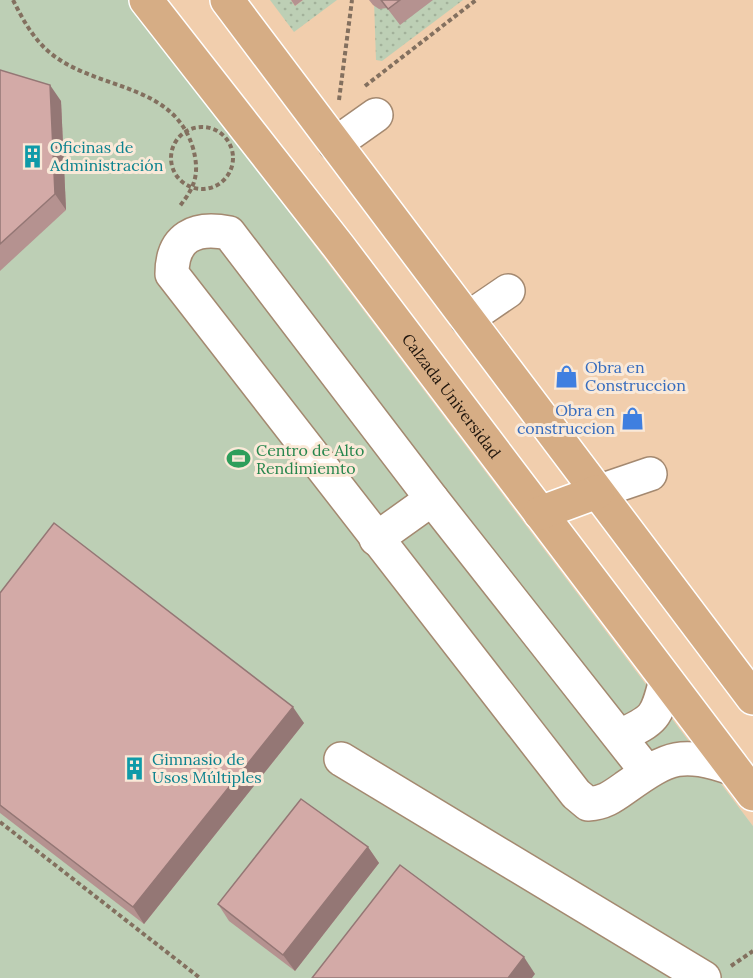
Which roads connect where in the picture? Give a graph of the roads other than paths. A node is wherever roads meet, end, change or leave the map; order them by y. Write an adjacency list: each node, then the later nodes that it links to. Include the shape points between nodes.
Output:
1 (146, 0): 10 (main road, Calzada Universidad)
2 (227, 0): 4 (main road)
3 (367, 104): 4 (lane)
4 (335, 144): 6 (main road)
5 (508, 291): 6 (lane)
6 (467, 319): 8 (main road)
7 (650, 474): 8 (lane)
8 (597, 492): 10 (main road); 13 (main road)
9 (432, 499): 11 (lane); 11 (lane, via 229,233 208,229 184,239 172,258 172,274); 14 (lane)
10 (540, 513): 12 (main road, Calzada Universidad)
11 (376, 539): 16 (lane, via 576,795 588,804 603,803)
12 (666, 680): 14 (lane, via 658,710 650,721); 17 (main road, Calzada Universidad)
13 (753, 698)
14 (620, 736): 16 (lane)
15 (341, 759): 18 (lane)
16 (647, 772): 17 (lane, via 669,760 690,758)
17 (744, 782)
18 (704, 978)

